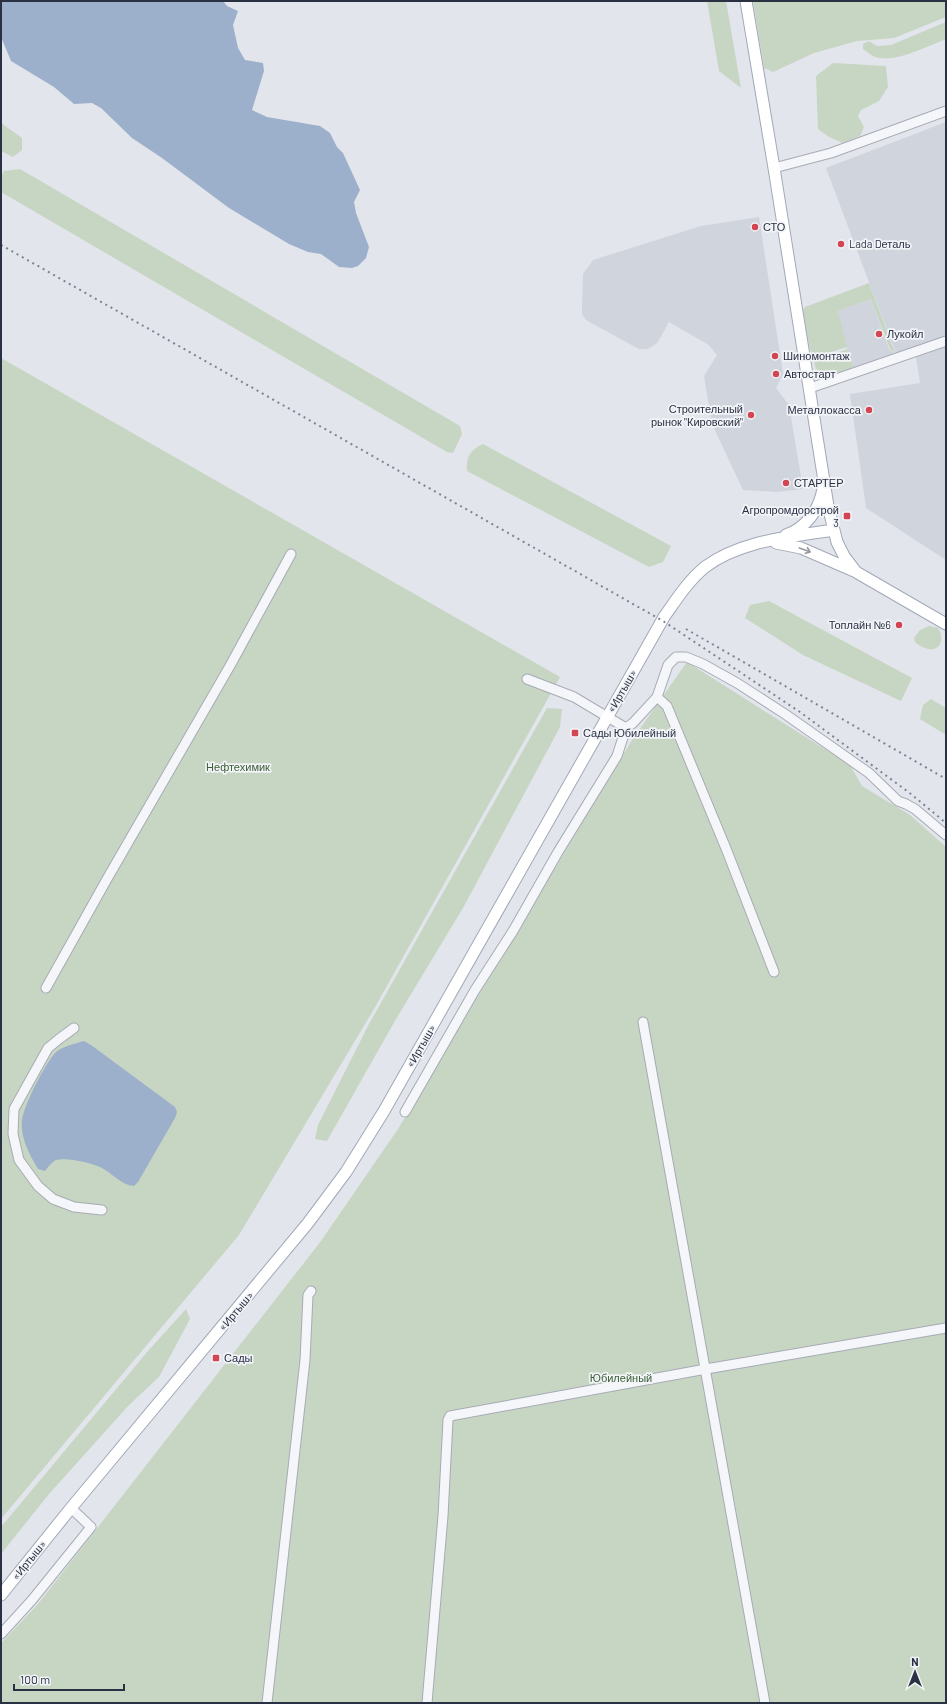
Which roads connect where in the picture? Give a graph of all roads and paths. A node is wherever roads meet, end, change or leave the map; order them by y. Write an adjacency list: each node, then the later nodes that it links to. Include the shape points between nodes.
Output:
1 (746, 1): 3 (main road)
2 (946, 111): 3 (street, via 831,153)
3 (774, 168): 5 (main road)
4 (946, 341): 5 (street)
5 (810, 388): 6 (main road)
6 (824, 480): 7 (main road); 8 (main road, via 820,501 813,515 791,533)
7 (833, 530): 8 (main road, «Иртыш»); 10 (main road, via 844,556)
8 (768, 542): 10 (main road, one-way to 10, via 800,548); 14 (main road, «Иртыш», via 726,555 705,568 687,585 664,617)
9 (291, 554): 18 (street)
10 (856, 572): 11 (main road)
11 (946, 624)
12 (527, 679): 14 (street, via 574,697)
13 (657, 697): 15 (street); 16 (street, via 668,665 676,657 686,657 703,664 780,710 869,773 898,801 914,809); 17 (street, via 667,706 676,726)
14 (607, 717): 15 (street); 26 (main road, «Иртыш», via 384,1111 346,1172 308,1223)
15 (626, 728): 21 (street, via 617,756 513,931 474,990)
16 (946, 835)
17 (774, 972)
18 (46, 988)
19 (642, 1022): 25 (street)
20 (74, 1028): 22 (street, via 48,1048 14,1109 13,1134 19,1160 38,1186 53,1199 74,1207)
21 (405, 1112)
22 (102, 1210)
23 (311, 1291): 29 (street, via 308,1295 305,1360)
24 (946, 1328): 25 (street)
25 (706, 1369): 30 (street, via 450,1416); 31 (street)
26 (71, 1508): 27 (main road, «Иртыш»); 28 (street, via 91,1527)
27 (1, 1596)
28 (1, 1634)
29 (267, 1703)
30 (428, 1703)
31 (765, 1703)

